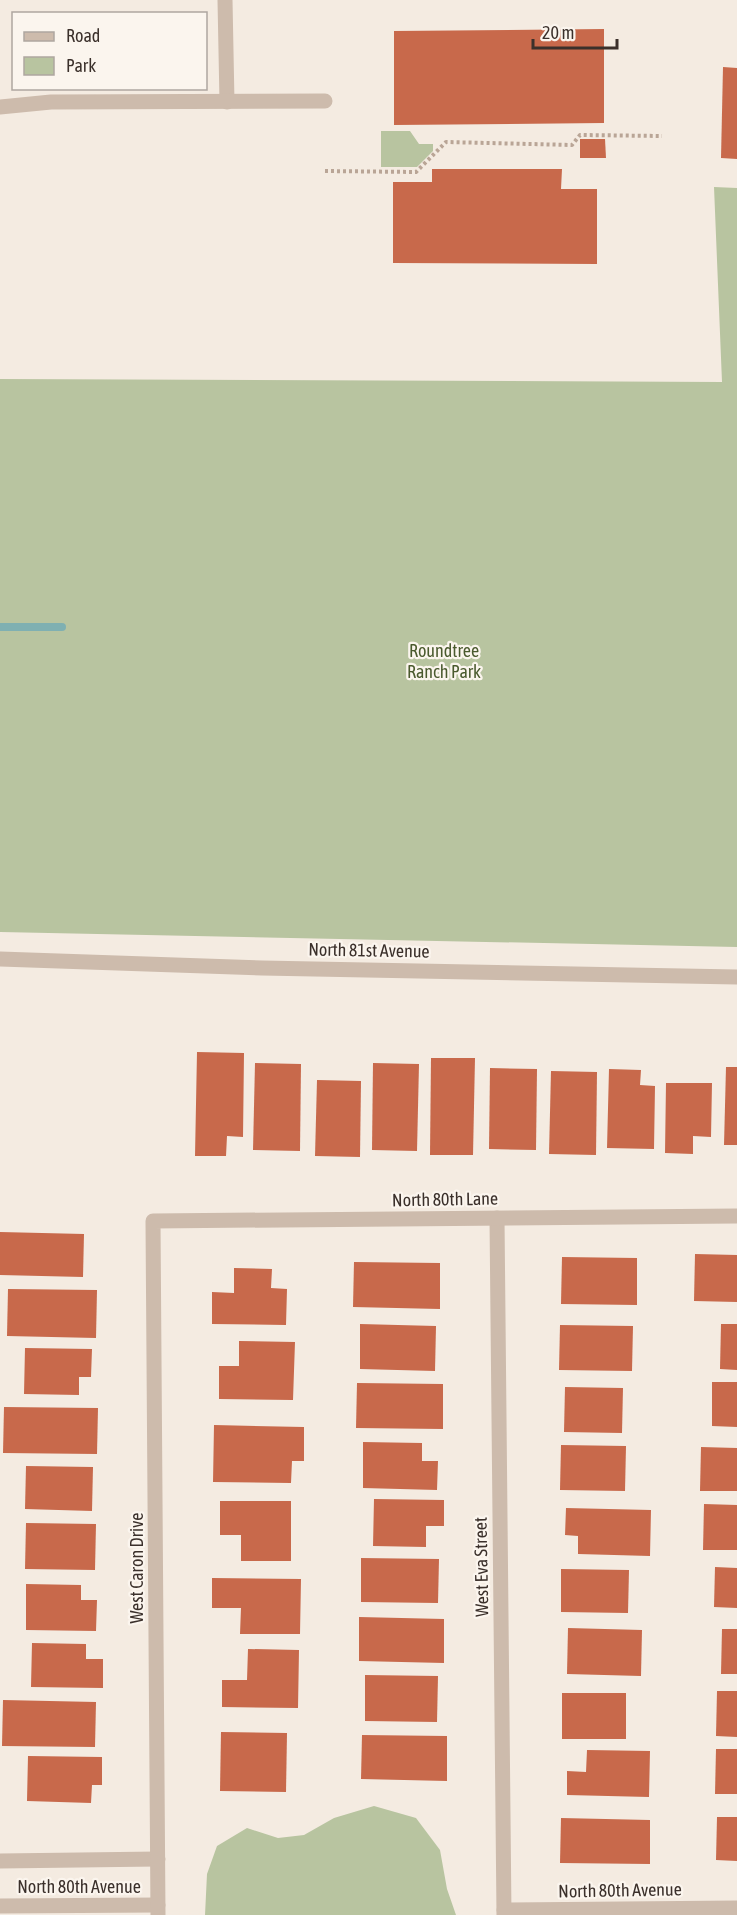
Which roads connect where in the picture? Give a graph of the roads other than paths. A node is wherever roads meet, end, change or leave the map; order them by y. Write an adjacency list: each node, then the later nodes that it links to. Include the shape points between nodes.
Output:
1 (225, 0): 3 (street)
2 (325, 101): 3 (street)
3 (226, 102): 4 (street, via 51,102)
4 (0, 107)
5 (0, 959): 6 (street, North 81st Avenue)
6 (737, 977)
7 (737, 1216): 8 (street, North 80th Lane)
8 (497, 1218): 9 (street, North 80th Lane); 15 (street, West Eva Street)
9 (153, 1221): 10 (street, West Caron Drive)
10 (158, 1859): 11 (street, North 80th Avenue); 14 (street, West Caron Drive)
11 (0, 1861)
12 (0, 1906): 14 (street, North 80th Avenue)
13 (737, 1908): 15 (street, North 80th Avenue)
14 (158, 1910)
15 (504, 1913)

